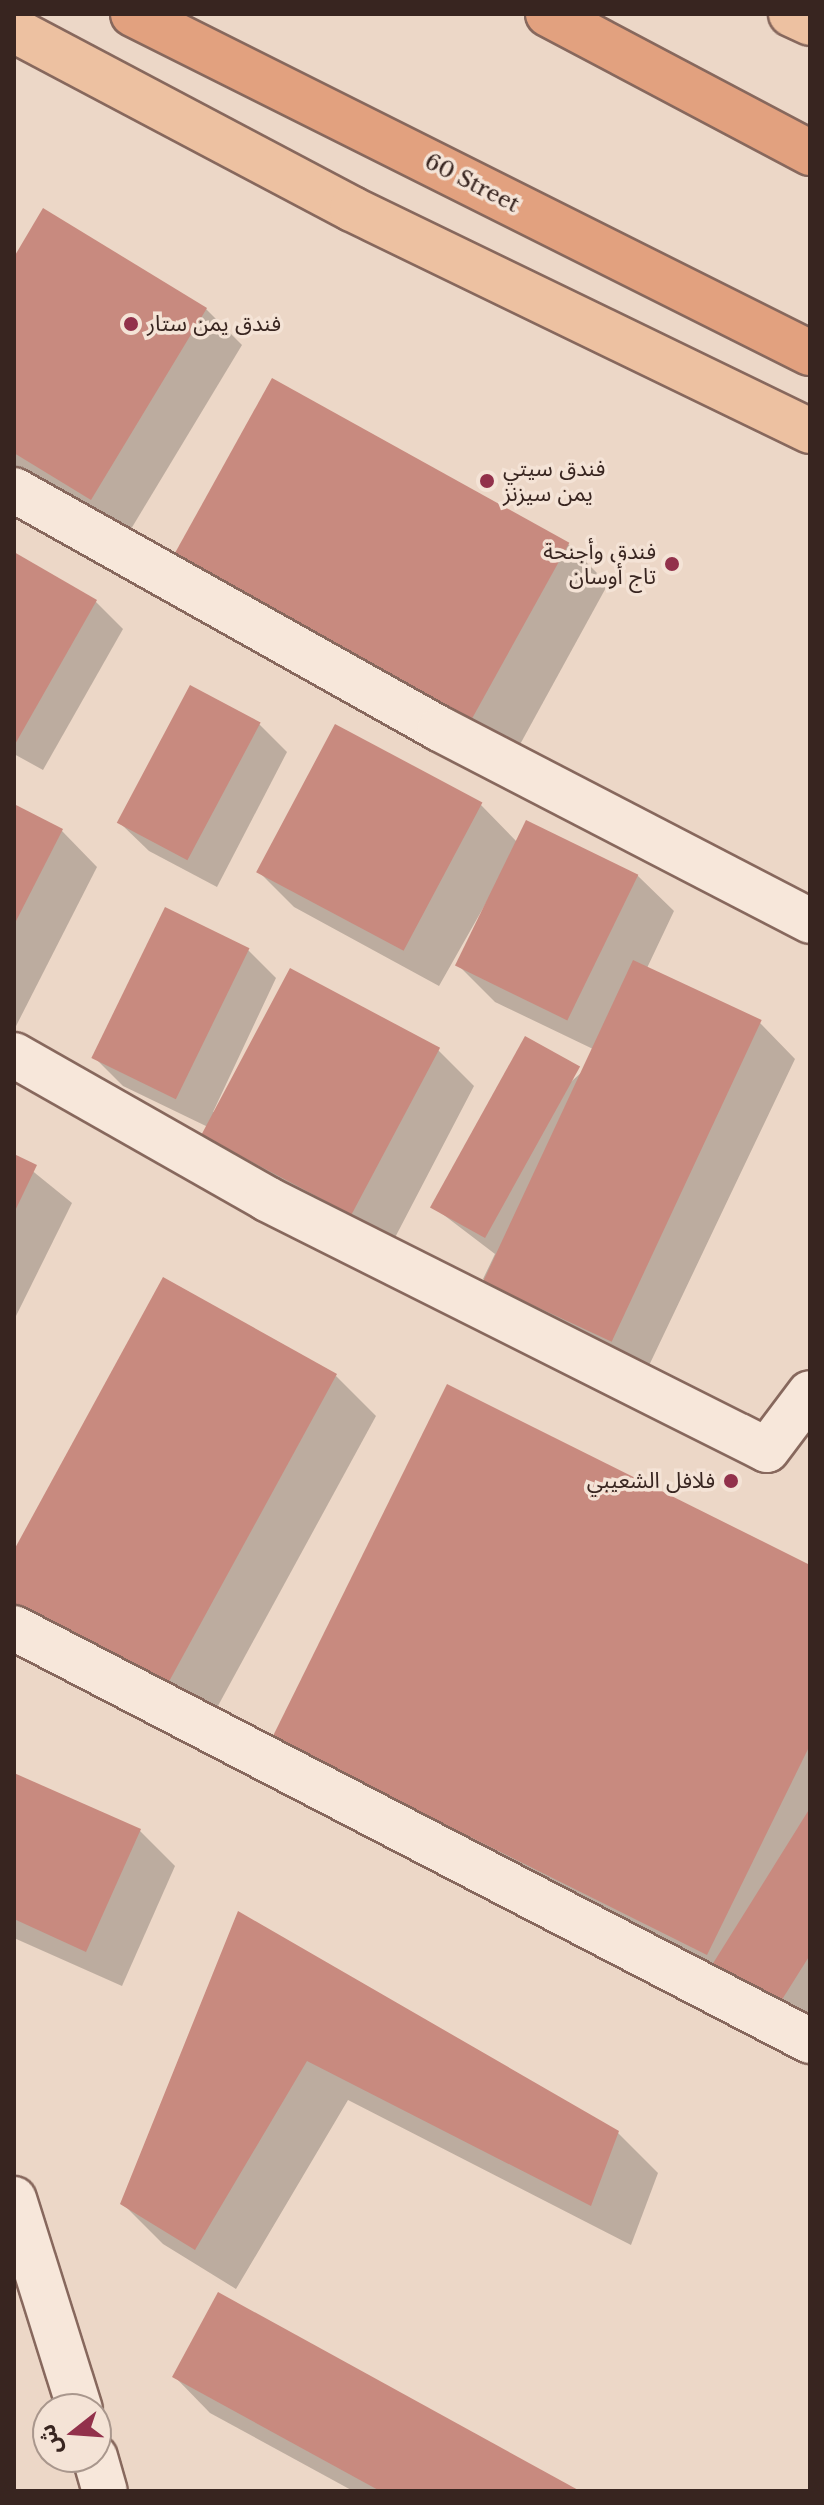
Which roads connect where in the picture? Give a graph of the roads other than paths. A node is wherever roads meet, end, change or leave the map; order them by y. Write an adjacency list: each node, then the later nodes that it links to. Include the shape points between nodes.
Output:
1 (133, 14): 7 (highway, 60 Street)
2 (548, 14): 6 (highway)
3 (791, 14): 4 (main road)
4 (810, 23)
5 (14, 30): 8 (main road, via 352,209)
6 (810, 153)
7 (810, 353)
8 (810, 431)
9 (14, 490): 10 (street, via 440,729)
10 (810, 921)
11 (14, 1055): 12 (street, via 267,1199 767,1450)
12 (810, 1393)
13 (14, 1628): 14 (street)
14 (810, 2041)
15 (14, 2199): 16 (street)
16 (75, 2393)

